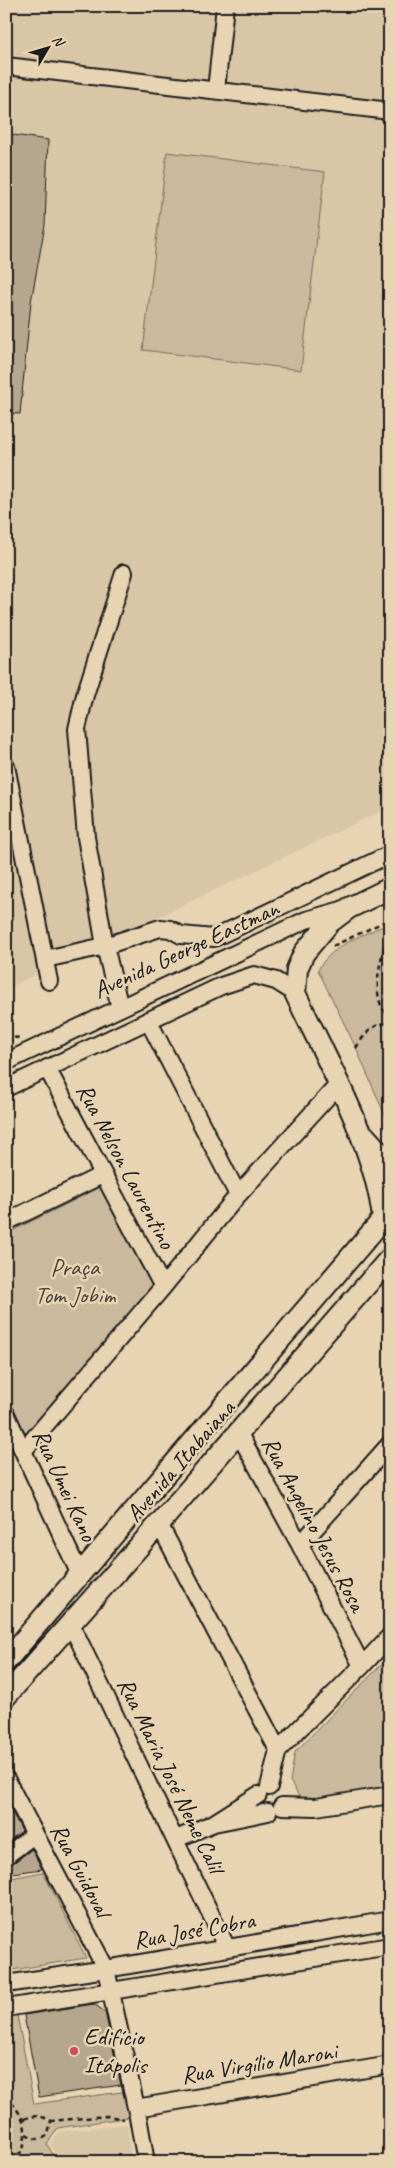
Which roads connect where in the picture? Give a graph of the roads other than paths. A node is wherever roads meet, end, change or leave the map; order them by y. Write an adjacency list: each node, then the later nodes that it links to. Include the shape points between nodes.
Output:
1 (225, 6): 3 (street)
2 (6, 66): 3 (street)
3 (216, 90): 4 (street)
4 (390, 111)
5 (124, 573): 10 (street, via 77,729 86,837)
6 (6, 766): 11 (street)
7 (390, 854): 10 (street, via 214,938 181,935 160,928)
8 (390, 888): 9 (main road, Avenida George Eastman)
9 (349, 908): 13 (main road, via 329,923 304,953); 14 (street, Avenida George Eastman, via 306,920)
10 (105, 946): 11 (street); 14 (street)
11 (45, 959): 12 (street)
12 (49, 981)
13 (295, 993): 15 (street, Avenida George Eastman, via 276,981 254,975 221,986); 18 (main road)
14 (120, 1008): 16 (street, Avenida George Eastman)
15 (148, 1020): 17 (street, Avenida George Eastman); 23 (street)
16 (6, 1062)
17 (47, 1068): 19 (street, Avenida George Eastman); 22 (street, Rua Nelson Laurentino)
18 (338, 1085): 20 (main road); 23 (street)
19 (6, 1088)
20 (357, 1127): 21 (main road); 33 (main road, Avenida Itabaiana, via 380,1194 382,1219)
21 (390, 1164)
22 (102, 1175): 24 (street); 26 (street, Rua Nelson Laurentino)
23 (238, 1195): 26 (street)
24 (6, 1222)
25 (390, 1258): 28 (main road, Avenida Itabaiana)
26 (163, 1287): 30 (street)
27 (6, 1414): 30 (street, Rua Umei Kano)
28 (238, 1432): 31 (main road, Avenida Itabaiana); 32 (street, Rua Angelino Jesus Rosa)
29 (390, 1444): 32 (street)
30 (24, 1450): 33 (street, Rua Umei Kano)
31 (159, 1524): 34 (main road, Avenida Itabaiana); 39 (street)
32 (300, 1545): 37 (street, Rua Angelino Jesus Rosa)
33 (80, 1575): 36 (main road, Avenida Itabaiana)
34 (71, 1624): 38 (main road, Avenida Itabaiana); 46 (street, Rua Maria José Neme Calil)
35 (390, 1636): 37 (street)
36 (6, 1661)
37 (362, 1666): 39 (street)
38 (6, 1696)
39 (278, 1750): 41 (street)
40 (6, 1779): 45 (street, Rua Guidoval)
41 (264, 1791): 43 (street, via 258,1804 264,1811); 43 (street, via 280,1790 284,1798); 44 (street)
42 (390, 1795): 43 (street, via 316,1807)
43 (275, 1809): 44 (street)
44 (214, 1822): 46 (street)
45 (35, 1834): 47 (street); 51 (street, Rua Guidoval)
46 (176, 1839): 50 (street, Rua Maria José Neme Calil)
47 (6, 1856)
48 (390, 1920): 50 (street, Rua José Cobra)
49 (390, 1946): 53 (street, Rua José Cobra)
50 (227, 1948): 51 (street, Rua José Cobra)
51 (106, 1969): 52 (street, Rua José Cobra); 53 (street, Rua Guidoval)
52 (6, 1984)
53 (110, 1990): 54 (street, Rua José Cobra); 56 (street, Rua Guidoval)
54 (6, 2008)
55 (390, 2065): 56 (street, Rua Virgílio Maroni)
56 (137, 2112): 57 (street, Rua Guidoval)
57 (146, 2162)

